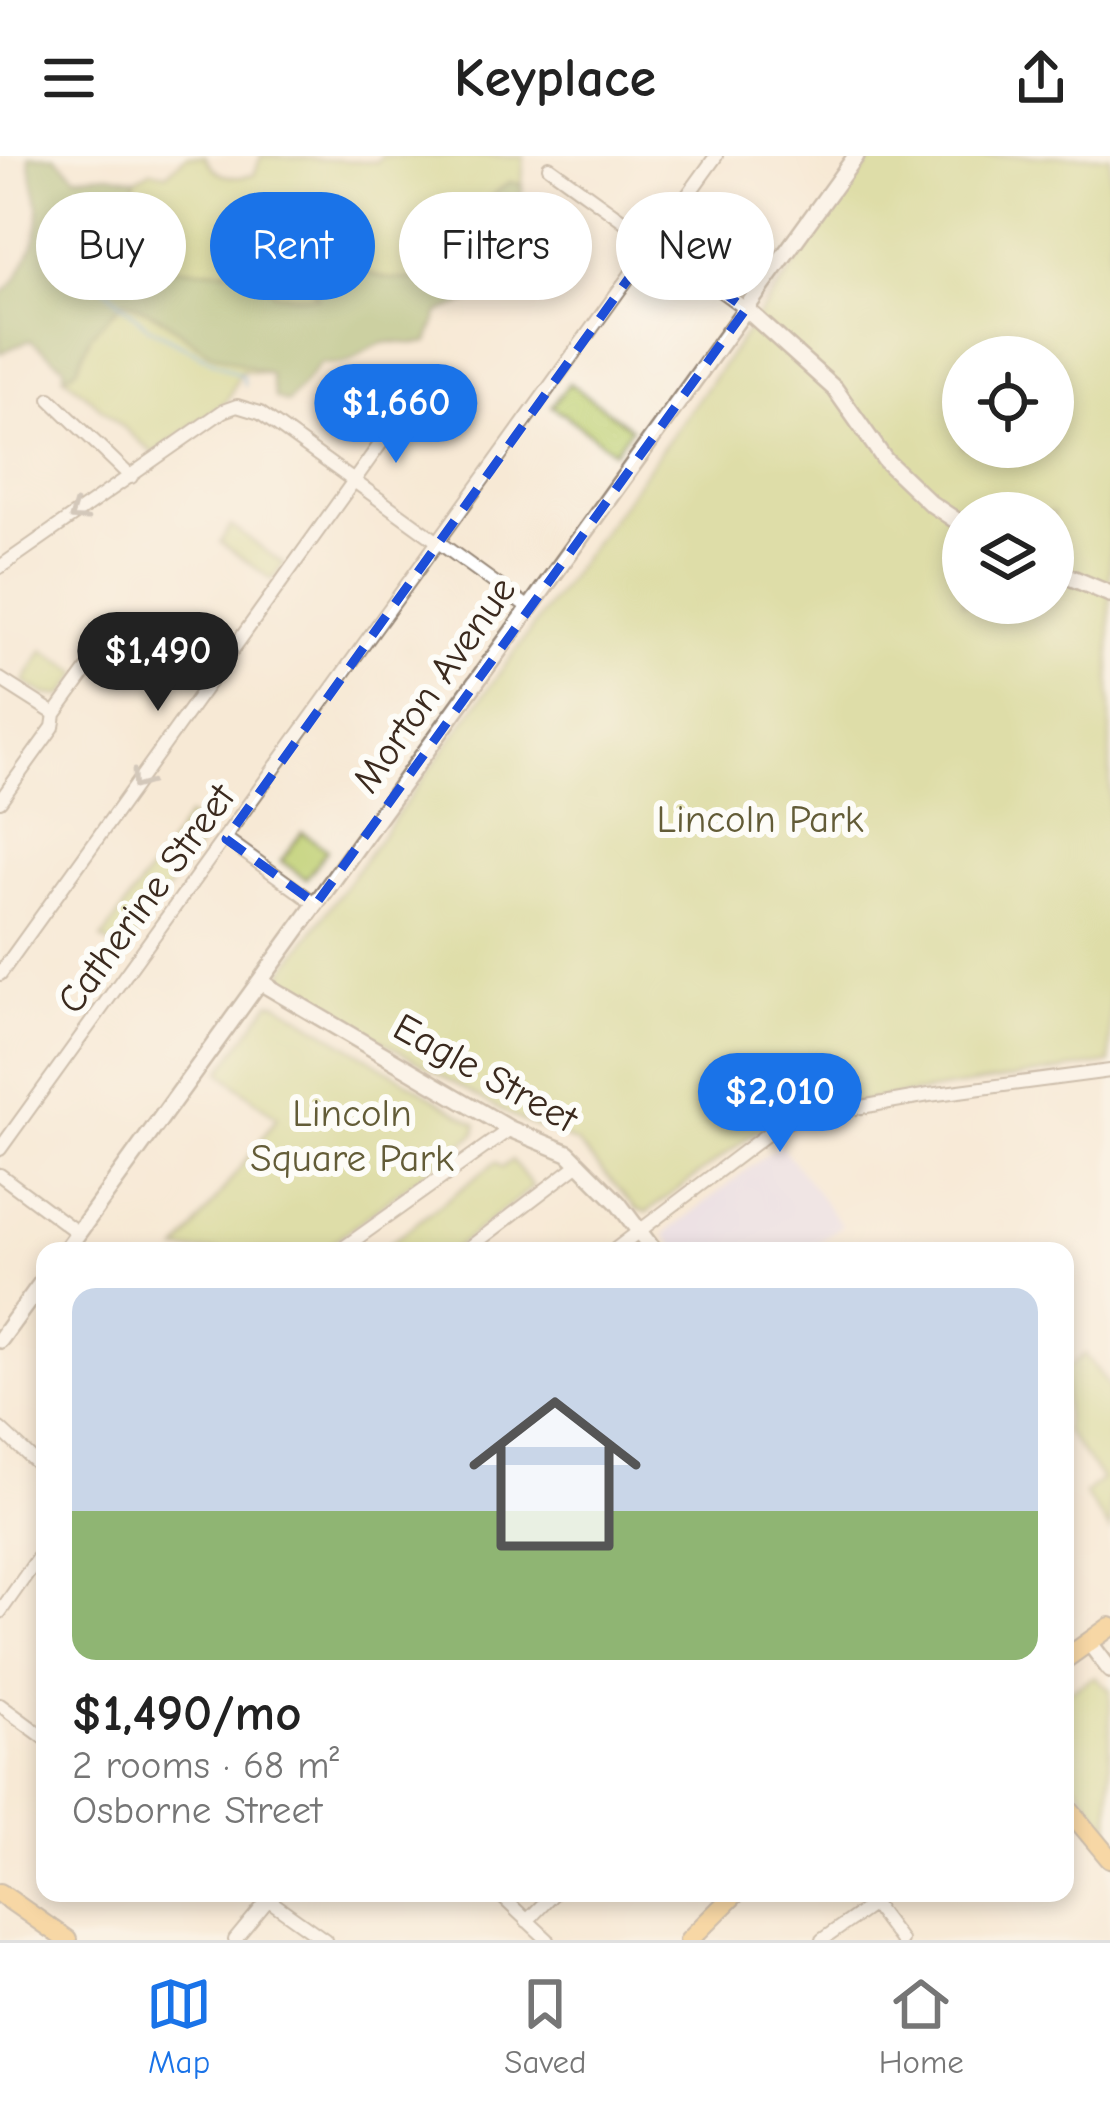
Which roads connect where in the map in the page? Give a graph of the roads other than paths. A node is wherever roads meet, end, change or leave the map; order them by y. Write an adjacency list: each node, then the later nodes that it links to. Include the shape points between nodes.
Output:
1 (716, 156): 4 (street, Catherine Street)
2 (856, 156): 8 (street, Morton Avenue)
3 (549, 167): 5 (street)
4 (690, 192)
5 (616, 215)
6 (616, 296): 14 (street, Catherine Street)
7 (733, 300): 8 (street)
8 (746, 309): 13 (street, via 835,389 885,460); 18 (street, Morton Avenue)
9 (50, 399): 11 (street)
10 (396, 422): 12 (street)
11 (131, 477): 12 (street, via 237,406 260,413); 15 (street, one-way to 15)
12 (355, 482): 14 (street); 25 (street, one-way to 25)
13 (942, 511)
14 (439, 542): 18 (street); 23 (street, Catherine Street)
15 (0, 567)
16 (1074, 579): 17 (street)
17 (1110, 594)
18 (528, 607): 24 (street, Morton Avenue)
19 (124, 619): 21 (street)
20 (0, 679): 21 (street)
21 (55, 714): 22 (street)
22 (0, 801)
23 (226, 838): 24 (street); 29 (street, Catherine Street)
24 (316, 904): 26 (street, Morton Avenue)
25 (0, 974)
26 (260, 982): 28 (street, Eagle Street); 33 (street, Morton Avenue)
27 (1110, 1071): 32 (street, via 794,1119)
28 (510, 1129): 30 (street, Eagle Street); 35 (street)
29 (0, 1149)
30 (580, 1163): 32 (street, Eagle Street); 36 (street)
31 (0, 1175): 33 (street)
32 (638, 1231): 37 (street); 38 (street, Eagle Street)
33 (78, 1233): 34 (street, Morton Avenue)
34 (72, 1242)
35 (352, 1242)
36 (477, 1242)
37 (624, 1242)
38 (647, 1242)
39 (36, 1290): 40 (street)
40 (0, 1340)
41 (0, 1429): 42 (street)
42 (36, 1462)
43 (36, 1560): 44 (street)
44 (2, 1605)
45 (1110, 1627): 46 (main road)
46 (1089, 1642): 47 (main road); 48 (street)
47 (1074, 1653)
48 (1110, 1670)
49 (0, 1705): 50 (street)
50 (36, 1731)
51 (1074, 1816): 52 (main road)
52 (1110, 1859)
53 (0, 1893): 62 (main road)
54 (262, 1902): 63 (street)
55 (276, 1902): 64 (street)
56 (507, 1902): 61 (street)
57 (545, 1902): 61 (street)
58 (727, 1902): 66 (main road)
59 (866, 1902): 67 (street)
60 (871, 1902): 68 (street)
61 (527, 1921): 65 (street)
62 (67, 1940)
63 (235, 1940)
64 (325, 1940)
65 (548, 1940)
66 (689, 1940)
67 (822, 1940)
68 (900, 1940)

